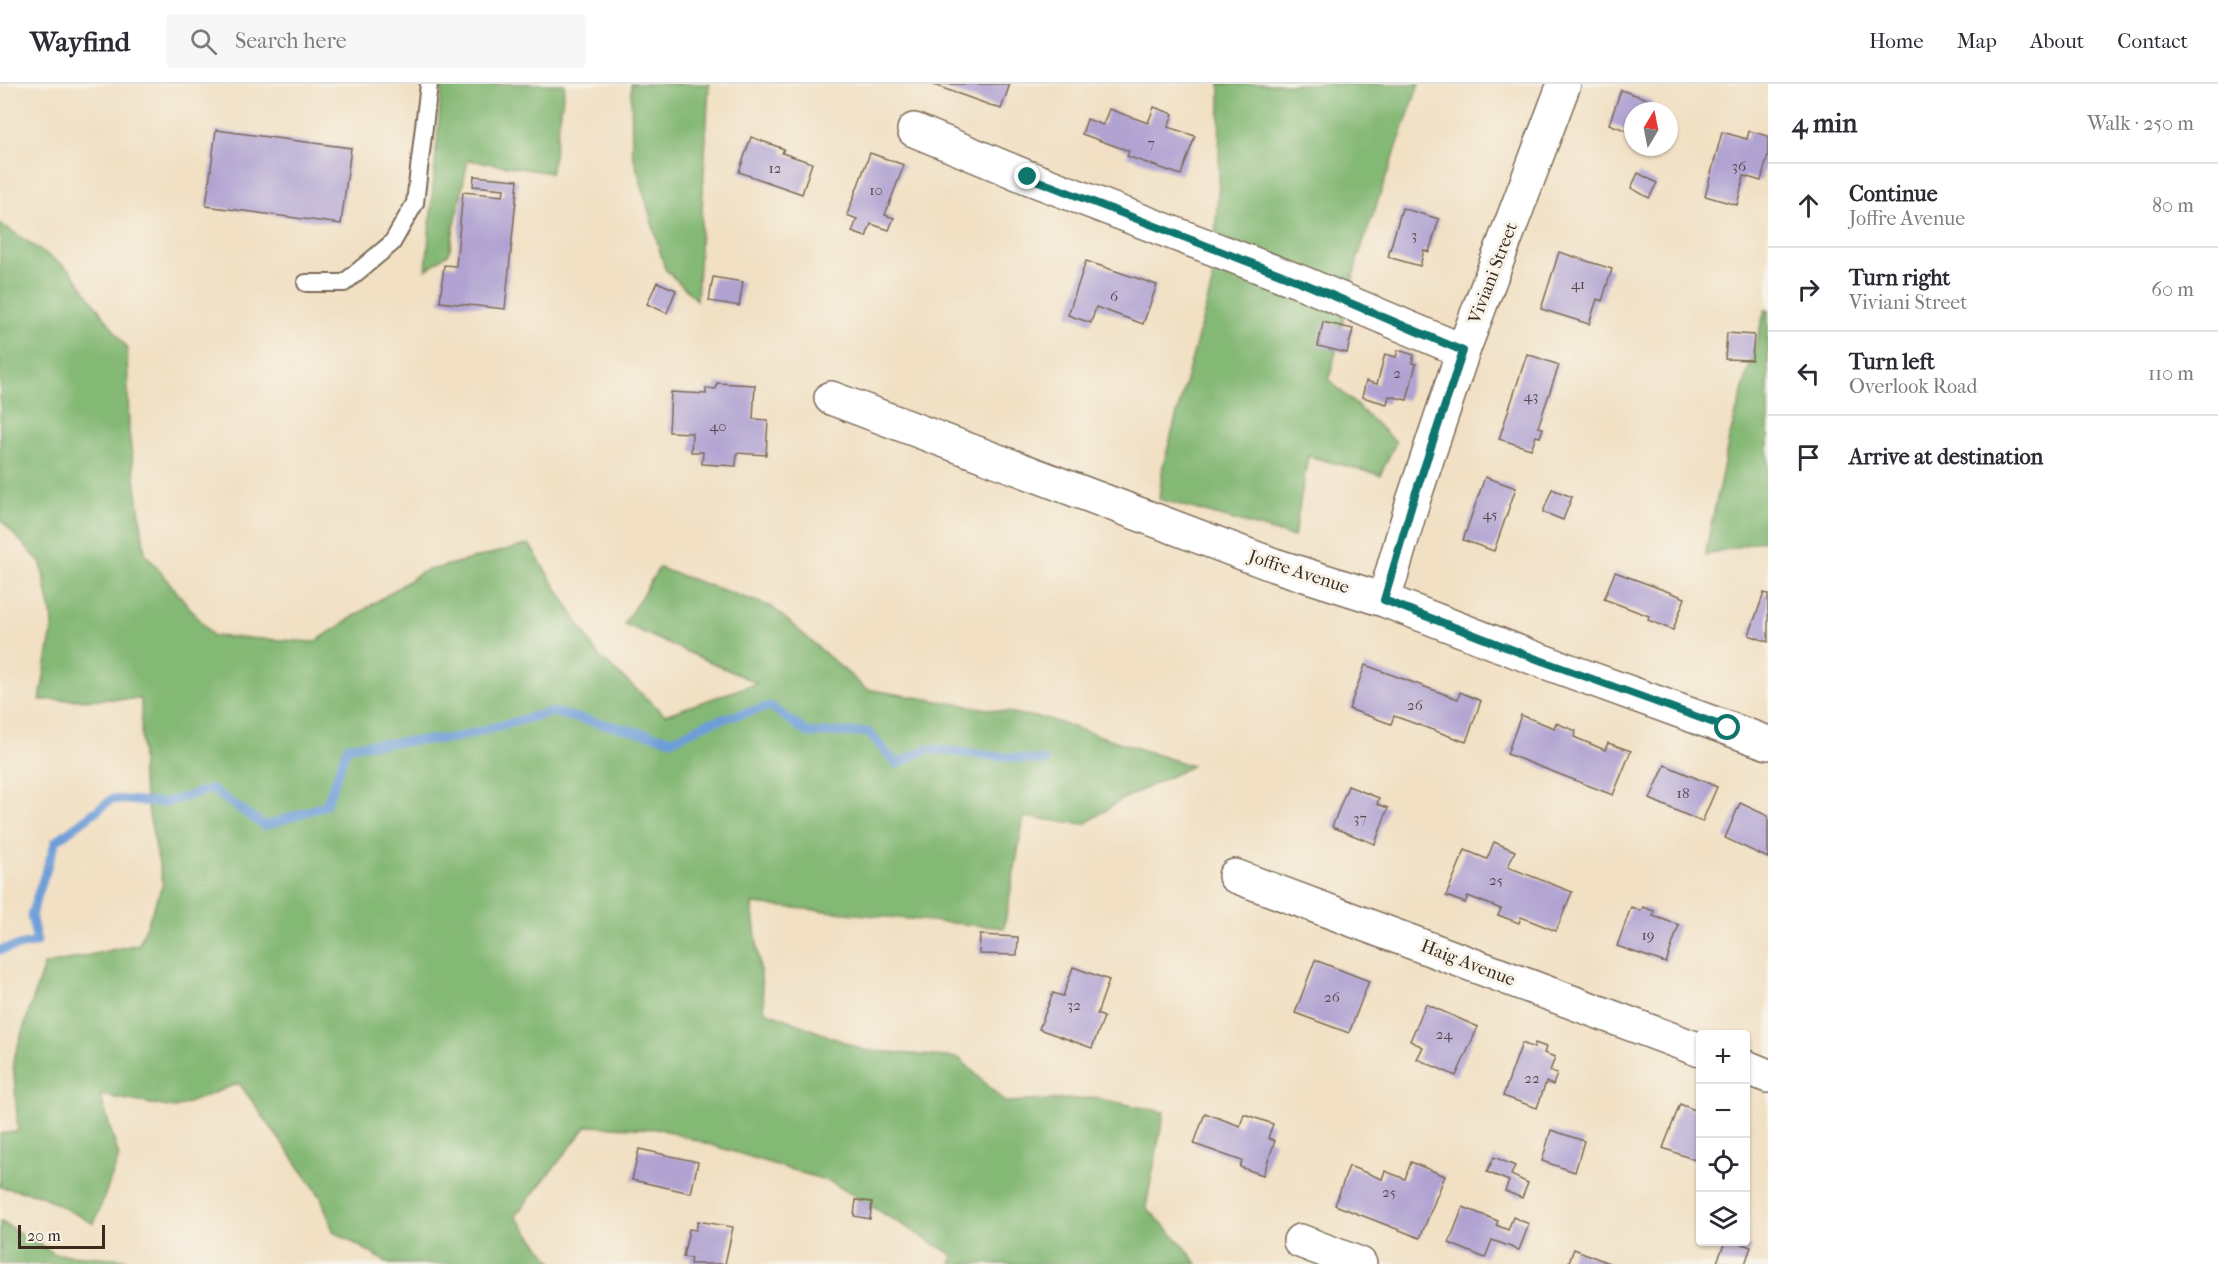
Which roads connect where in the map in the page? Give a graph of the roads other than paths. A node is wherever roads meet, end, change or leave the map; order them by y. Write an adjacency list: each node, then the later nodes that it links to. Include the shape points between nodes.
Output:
1 (429, 84): 4 (lane, via 415,203 392,243 344,283)
2 (1564, 84): 5 (street, Viviani Street)
3 (914, 130): 5 (street, via 1303,283)
4 (306, 283)
5 (1463, 351): 7 (street, Viviani Street)
6 (831, 398): 7 (street, Joffre Avenue, via 1274,565)
7 (1384, 600): 8 (street, Joffre Avenue)
8 (1768, 743)
9 (1235, 876): 10 (street, Haig Avenue)
10 (1696, 1048)
11 (1750, 1069): 12 (street)
12 (1768, 1076)
13 (1300, 1241): 14 (street)
14 (1360, 1264)

